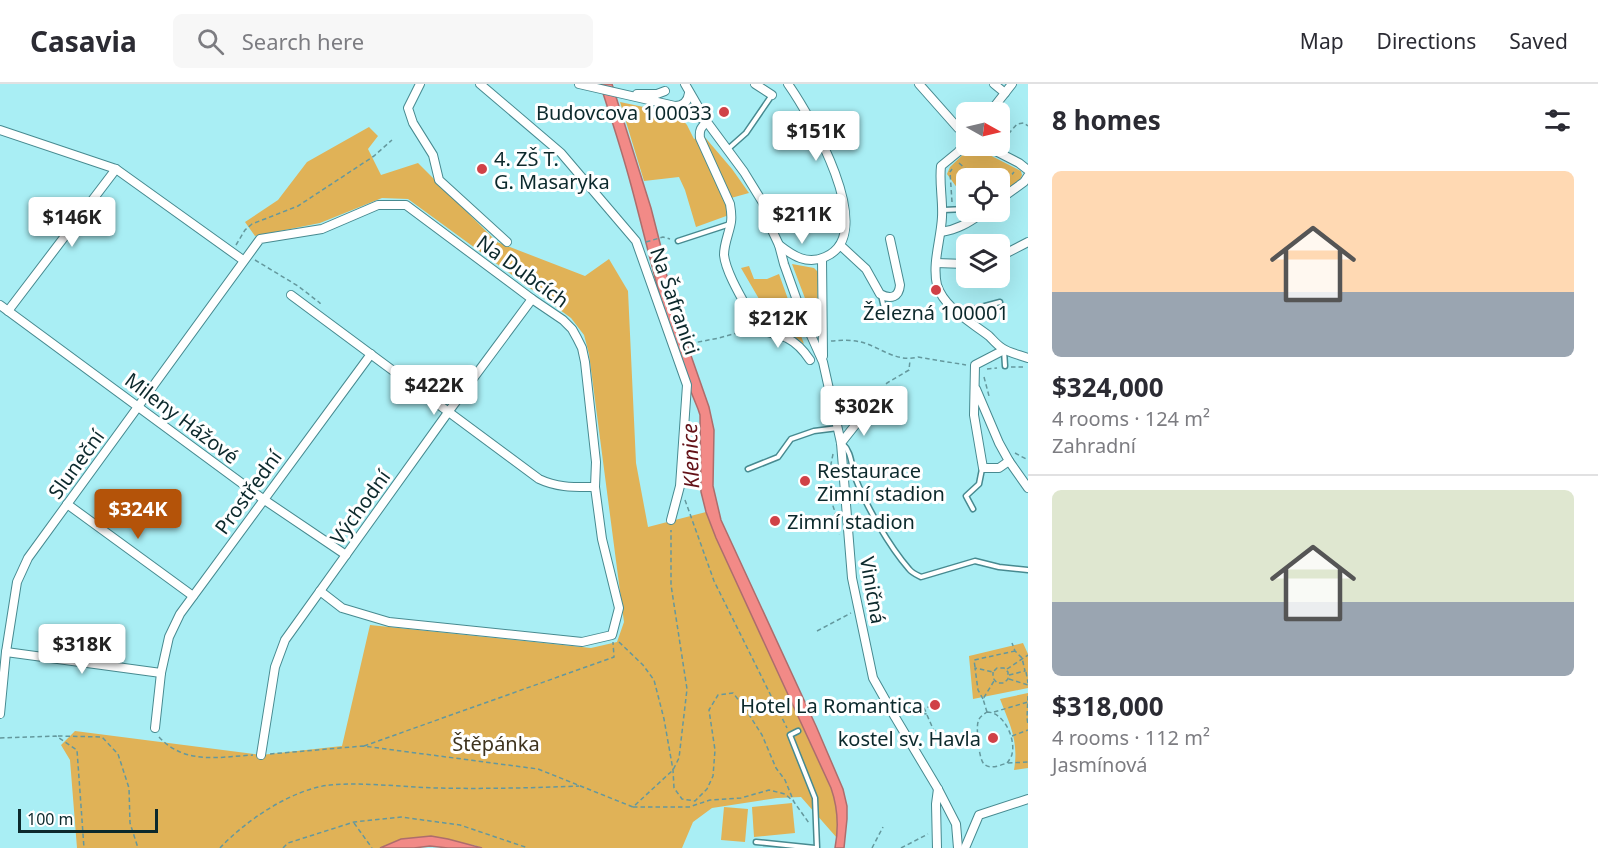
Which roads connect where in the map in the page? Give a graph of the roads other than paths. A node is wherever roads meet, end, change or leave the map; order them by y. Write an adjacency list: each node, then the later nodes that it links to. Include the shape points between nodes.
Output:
1 (420, 84): 33 (street, via 408,108 433,155 439,180)
2 (480, 84): 71 (street, Na Šafranici, via 561,153 636,241 687,385 680,486)
3 (579, 84): 11 (street)
4 (685, 84): 12 (street, Viničná)
5 (755, 84): 14 (street)
6 (788, 84): 37 (street, via 816,125 831,164 848,219)
7 (919, 84): 18 (street)
8 (994, 84): 13 (street)
9 (1011, 84): 13 (street)
10 (667, 87): 11 (street, via 650,95); 16 (street, via 667,102)
11 (623, 93): 16 (street, Viničná)
12 (689, 93): 16 (street, via 687,101); 17 (street, Viničná)
13 (1005, 93): 15 (street)
14 (772, 95): 20 (lane, via 746,133)
15 (998, 102)
16 (675, 106): 17 (street, Viničná)
17 (707, 122): 20 (street, Viničná); 30 (street, via 701,127 700,138 730,204)
18 (956, 126)
19 (0, 130): 23 (street)
20 (727, 149): 36 (street, Viničná, via 763,203)
21 (956, 154): 28 (street, via 941,166)
22 (1005, 156): 24 (street)
23 (116, 169): 39 (street, via 231,252); 49 (street)
24 (1028, 170)
25 (1028, 176): 26 (street)
26 (1010, 192)
27 (956, 209): 28 (lane)
28 (943, 210): 31 (street)
29 (970, 222): 31 (street, via 956,230)
30 (731, 224): 34 (lane); 54 (street, via 724,254 727,268 758,328 789,339)
31 (941, 232): 41 (street)
32 (890, 239): 43 (street, via 900,291 890,298)
33 (507, 242)
34 (678, 242)
35 (1028, 242): 38 (street)
36 (779, 244): 40 (street, via 803,260); 55 (street, Viničná, via 804,320)
37 (840, 245): 40 (street); 43 (street, via 866,269)
38 (1010, 251)
39 (245, 257): 45 (street, Na Dubcích, via 260,239 322,229 378,205 406,205); 58 (street, Sluneční)
40 (822, 259): 55 (street)
41 (936, 263): 42 (street); 50 (street, via 941,294)
42 (956, 264)
43 (880, 294): 48 (lane)
44 (291, 295): 52 (street)
45 (532, 299): 59 (street, Východní); 66 (street, Na Dubcích, via 563,320 582,348 596,462)
46 (1000, 302): 50 (lane)
47 (0, 305): 49 (street, Mileny Hážové)
48 (885, 308)
49 (8, 311): 58 (street, Mileny Hážové)
50 (959, 314): 51 (street)
51 (1004, 350): 53 (street); 56 (lane); 57 (street, via 975,366)
52 (371, 354): 59 (street); 68 (street, Prostřední)
53 (1028, 358)
54 (810, 360)
55 (823, 362): 61 (street, Viničná)
56 (1005, 366)
57 (976, 389): 63 (street); 64 (street, via 974,415)
58 (138, 406): 68 (street, Mileny Hážové); 69 (street, Sluneční)
59 (449, 411): 66 (street, via 539,479 562,487); 72 (street, Východní)
60 (864, 414): 62 (street)
61 (839, 428): 62 (street, Viničná); 65 (lane, via 791,439 778,457)
62 (842, 443): 73 (lane, via 848,449 866,501 911,571 921,577 975,561); 82 (street, Viničná, via 852,578 873,678)
63 (1009, 461): 64 (street, via 999,468); 67 (street)
64 (982, 468): 70 (lane, via 979,484 966,496)
65 (748, 470)
66 (595, 487): 74 (street, Na Dubcích, via 602,539 619,608 612,635 582,642 389,622 342,608)
67 (1028, 488)
68 (263, 499): 72 (street, Mileny Hážové); 75 (street, Prostřední)
69 (67, 504): 75 (street); 76 (street, Sluneční, via 28,558 17,582)
70 (973, 509)
71 (671, 520)
72 (346, 555): 74 (street, Východní)
73 (1028, 570)
74 (320, 591): 81 (street, Východní, via 285,640 275,667)
75 (193, 596): 77 (street, Prostřední, via 170,636)
76 (6, 652): 77 (street); 78 (street, Sluneční)
77 (161, 673): 79 (street, Prostřední)
78 (0, 714)
79 (154, 728)
80 (798, 731): 85 (lane, via 790,735 815,798)
81 (261, 755)
82 (938, 789): 86 (street); 87 (street, Viničná, via 956,824)
83 (1028, 799): 88 (street, via 979,814)
84 (756, 842): 85 (lane)
85 (816, 848)
86 (937, 848)
87 (958, 848)
88 (965, 848)

